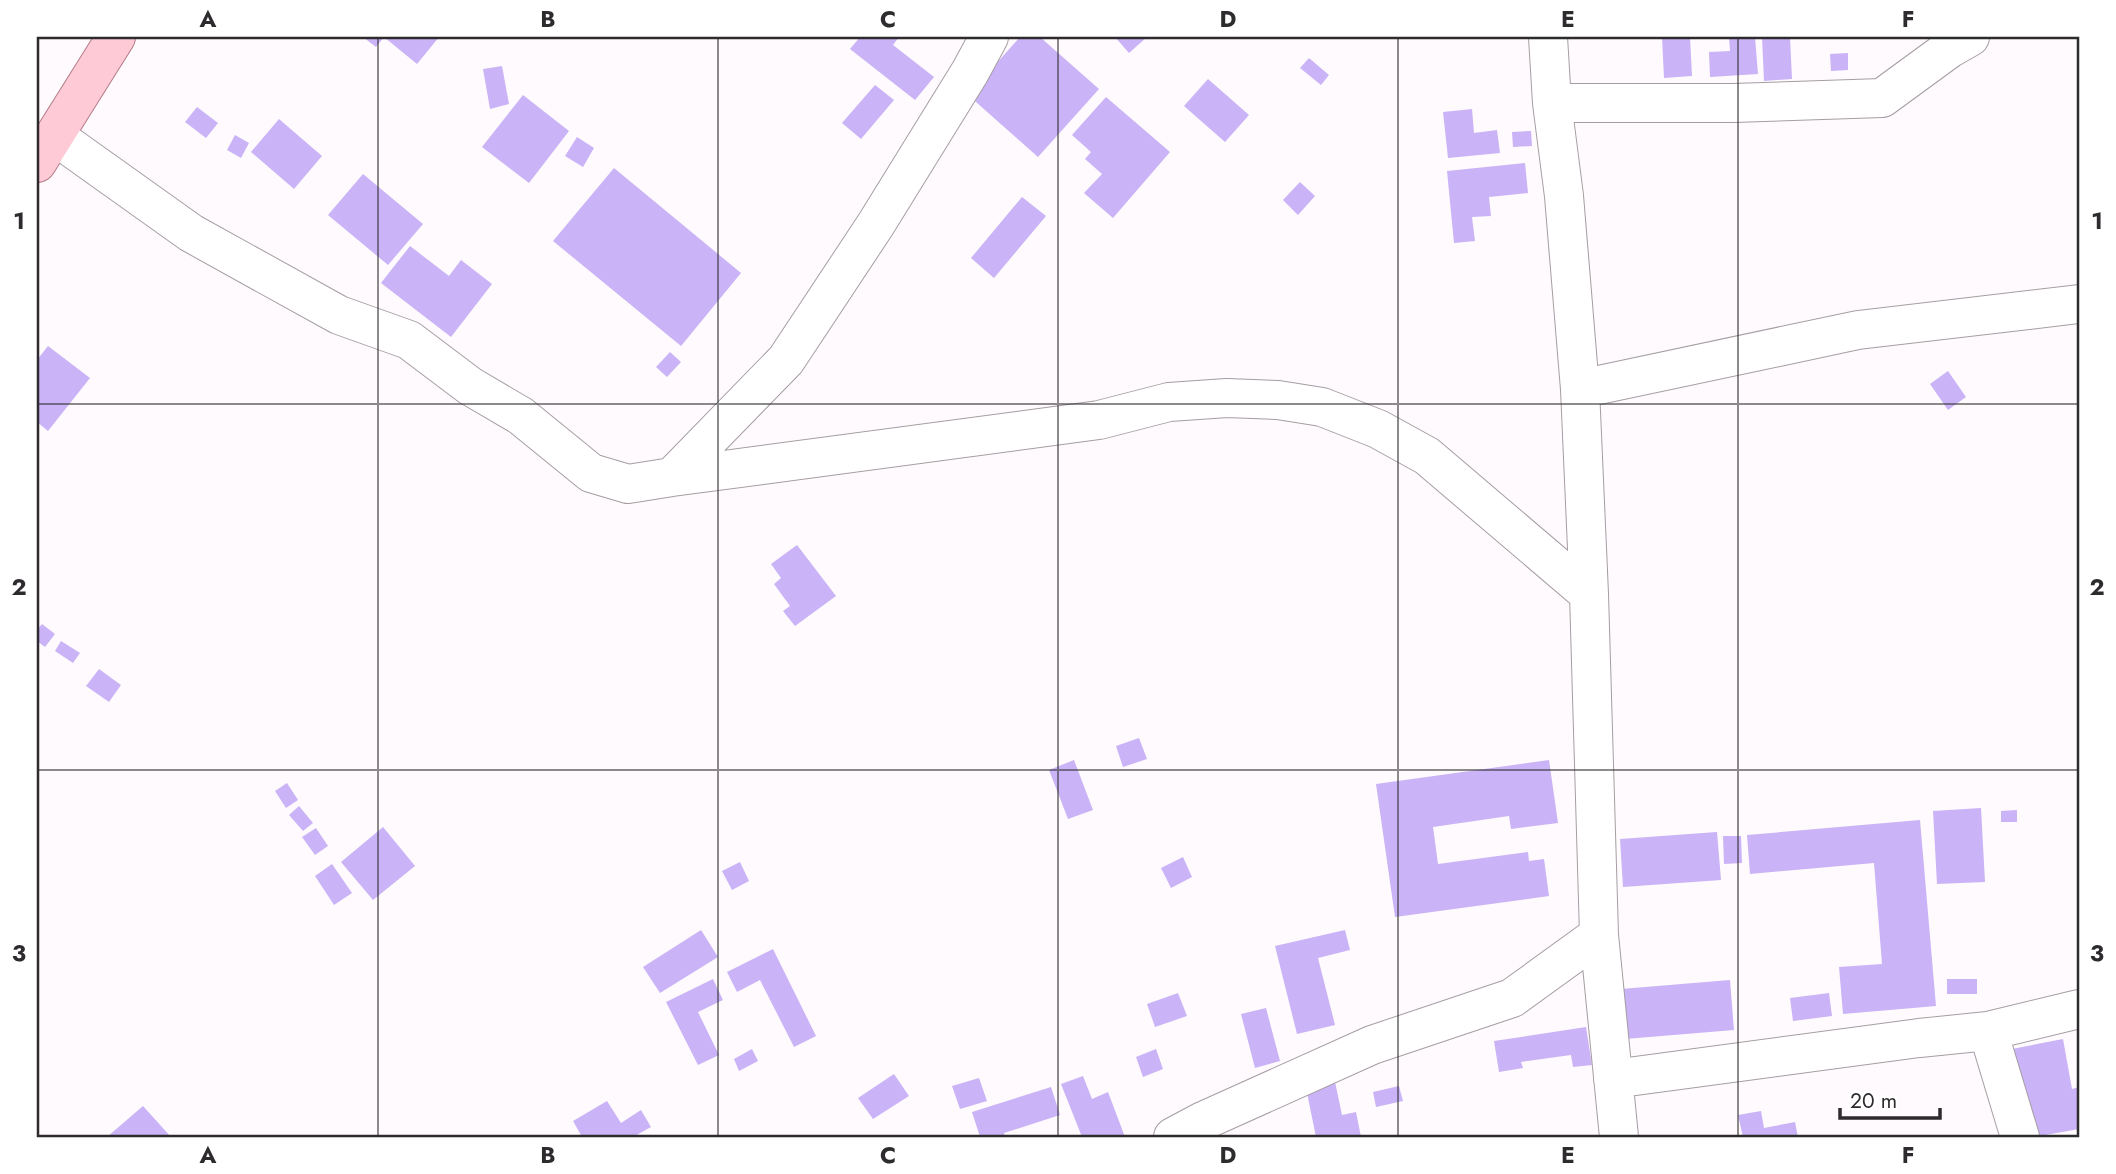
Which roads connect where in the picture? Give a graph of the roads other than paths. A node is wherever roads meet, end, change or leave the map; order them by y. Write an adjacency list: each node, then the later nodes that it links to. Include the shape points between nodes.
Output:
1 (116, 37): 6 (main road)
2 (989, 37): 9 (street, via 883,213 786,360)
3 (1548, 37): 5 (street)
4 (1970, 37): 5 (street, via 1882,98)
5 (1552, 103): 8 (street)
6 (46, 149): 9 (street, via 339,315 409,340 520,416 591,473 628,484)
7 (2079, 304): 8 (street, via 1857,330)
8 (1580, 389): 10 (street)
9 (672, 477): 10 (street, via 1099,420 1169,402 1278,400 1322,407 1378,429 1427,456)
10 (1590, 594): 11 (street)
11 (1599, 935): 14 (street); 15 (street, via 1511,998 1372,1045)
12 (2079, 1009): 13 (street)
13 (1988, 1031): 14 (street); 17 (street)
14 (1613, 1079): 16 (street)
15 (1174, 1137)
16 (1619, 1137)
17 (2021, 1137)

